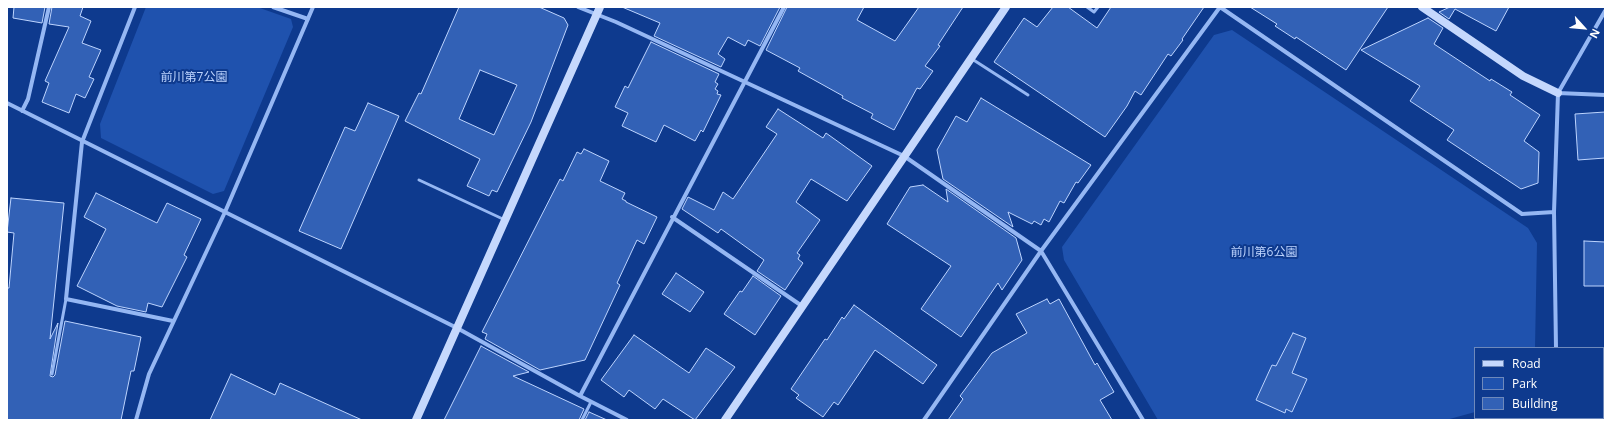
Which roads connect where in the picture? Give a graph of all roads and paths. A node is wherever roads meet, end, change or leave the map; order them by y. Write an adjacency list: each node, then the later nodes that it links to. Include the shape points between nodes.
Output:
1 (49, 7): 21 (street, via 28,99)
2 (135, 7): 22 (street)
3 (273, 7): 14 (street)
4 (313, 7): 14 (street)
5 (578, 7): 12 (street)
6 (784, 7): 16 (street)
7 (1006, 7): 15 (street)
8 (1087, 7): 9 (lane, via 1094,12)
9 (1098, 7)
10 (1220, 7): 26 (street, via 1522,214); 29 (street)
11 (1422, 7): 17 (street, via 1523,76)
12 (598, 10): 16 (street); 28 (street)
13 (1605, 11): 17 (street)
14 (308, 19): 25 (street)
15 (971, 58): 18 (lane); 23 (street)
16 (744, 82): 23 (street); 27 (street)
17 (1558, 93): 19 (street); 26 (street)
18 (1028, 95)
19 (1605, 95)
20 (7, 103): 21 (street)
21 (22, 111): 22 (street)
22 (82, 142): 25 (street); 30 (street)
23 (904, 156): 29 (street); 31 (street)
24 (419, 180): 28 (lane)
25 (224, 212): 32 (street); 33 (street)
26 (1554, 212): 34 (street)
27 (672, 217): 31 (street); 36 (street)
28 (506, 220): 33 (street)
29 (1041, 251): 43 (street); 44 (street)
30 (66, 299): 32 (street); 35 (lane)
31 (802, 306): 42 (street)
32 (173, 321): 38 (street, via 149,374)
33 (458, 328): 36 (street); 39 (street)
34 (1556, 347)
35 (52, 374)
36 (580, 396): 37 (street)
37 (591, 402): 40 (lane); 41 (street)
38 (136, 420)
39 (416, 420)
40 (582, 420)
41 (626, 420)
42 (725, 420)
43 (924, 420)
44 (1143, 420)

